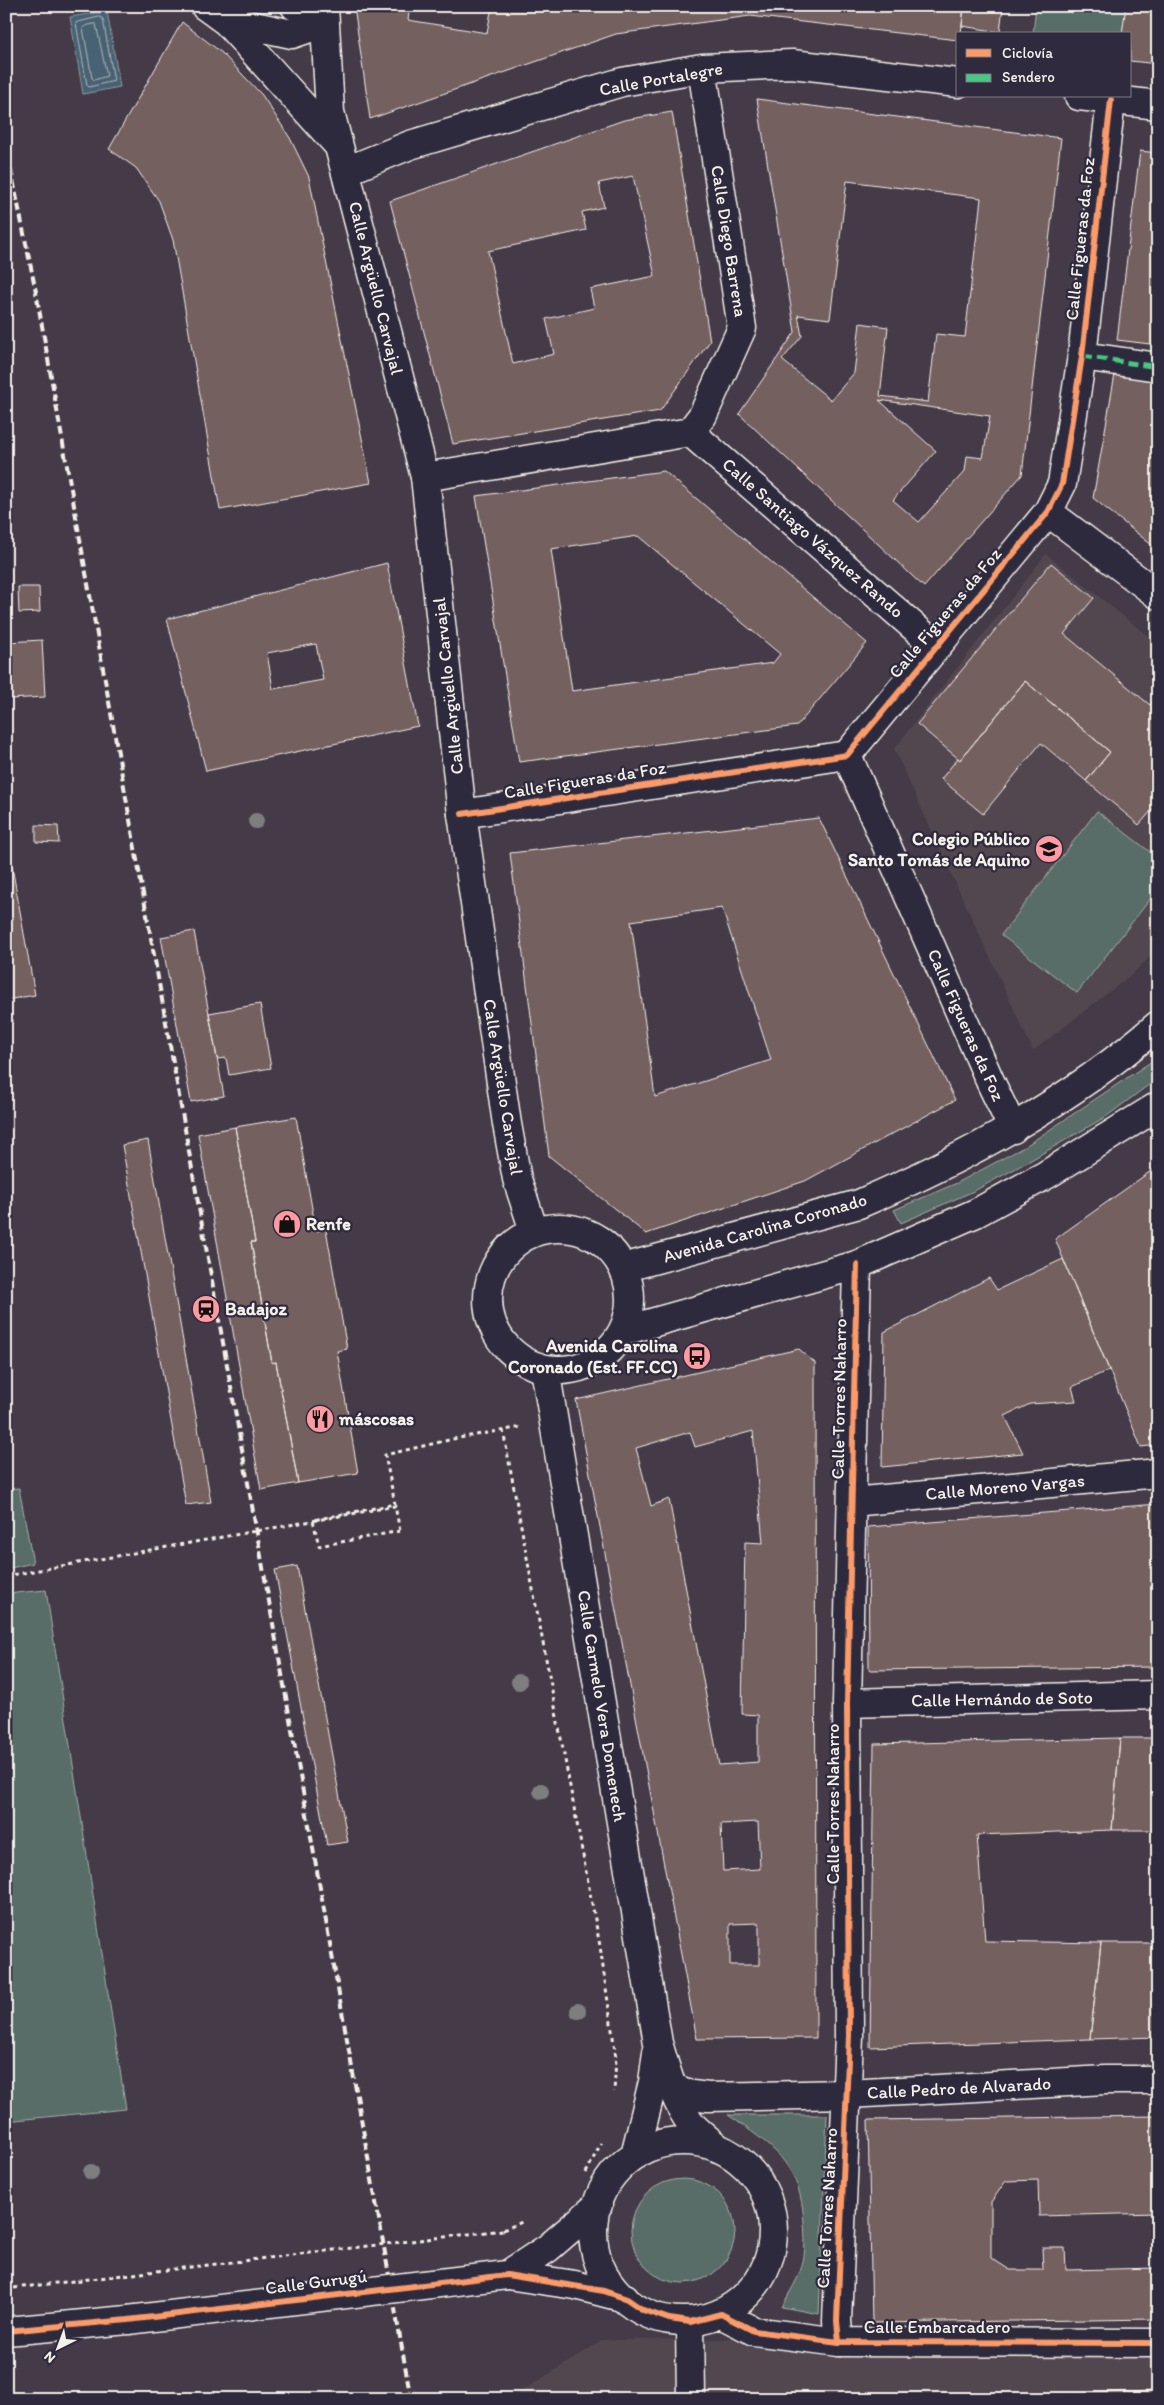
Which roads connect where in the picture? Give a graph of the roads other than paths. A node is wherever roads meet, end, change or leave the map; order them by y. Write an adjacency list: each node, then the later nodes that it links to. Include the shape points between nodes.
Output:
1 (294, 6): 3 (main road)
2 (207, 8): 3 (main road, Calle Argüello Carvajal, via 249,25 292,34); 9 (main road, Calle Argüello Carvajal, via 227,22)
3 (324, 15): 9 (main road, Calle Argüello Carvajal, via 330,112)
4 (702, 68): 5 (main road, Calle Portalegre, via 792,64); 10 (main road, Calle Portalegre, via 622,82 410,145); 13 (main road, Calle Diego Barrena, via 742,328 704,415)
5 (956, 82)
6 (1095, 98): 7 (main road)
7 (1111, 100): 8 (main road); 11 (main road, Calle Figueras da Foz)
8 (1158, 105)
9 (338, 145): 10 (main road, Calle Argüello Carvajal)
10 (346, 171): 14 (main road, Calle Argüello Carvajal)
11 (1082, 356): 12 (main road); 15 (main road, Calle Figueras da Foz, via 1062,484)
12 (1158, 367)
13 (690, 432): 14 (main road); 17 (main road, Calle Santiago Vázquez Rando)
14 (425, 477): 19 (main road, Calle Argüello Carvajal)
15 (1048, 512): 16 (main road); 17 (main road, Calle Figueras da Foz)
16 (1158, 596)
17 (936, 646): 18 (main road, Calle Figueras da Foz)
18 (847, 755): 19 (main road, Calle Figueras da Foz); 22 (main road, Calle Figueras da Foz)
19 (462, 814): 23 (main road, Calle Argüello Carvajal, via 507,1124 517,1179)
20 (1158, 1025): 22 (main road, Avenida Carolina Coronado, via 1092,1077)
21 (1154, 1116): 24 (main road, via 976,1213)
22 (1013, 1129): 25 (main road, Avenida Carolina Coronado, via 859,1204)
23 (534, 1231): 25 (main road, via 555,1227 576,1229 612,1251); 27 (main road, via 513,1243 498,1260 489,1281 487,1304 492,1326 505,1346 522,1361)
24 (857, 1266): 26 (main road); 29 (main road, Calle Torres Naharro)
25 (623, 1268): 26 (main road, via 630,1289 629,1311)
26 (623, 1331): 27 (main road, via 609,1350 590,1364 568,1370)
27 (545, 1369): 32 (main road, Calle Carmelo Vera Domenech)
28 (1158, 1473): 29 (main road, Calle Moreno Vargas)
29 (852, 1502): 31 (main road, Calle Torres Naharro)
30 (1158, 1695): 31 (main road, Calle Hernándo de Soto)
31 (847, 1703): 35 (main road, Calle Torres Naharro)
32 (658, 2043): 34 (main road, Calle Carmelo Vera Domenech); 37 (main road, Calle Carmelo Vera Domenech, via 653,2082)
33 (1158, 2080): 35 (main road, Calle Pedro de Alvarado)
34 (671, 2088): 35 (main road, Calle Pedro de Alvarado, via 708,2097); 36 (main road, Calle Carmelo Vera Domenech, via 683,2112)
35 (847, 2094): 44 (main road, Calle Torres Naharro, via 837,2321)
36 (718, 2148): 37 (main road, via 699,2141 673,2139); 41 (main road, via 752,2174 769,2202 773,2232 770,2256 757,2281)
37 (635, 2155): 38 (main road, via 608,2182)
38 (598, 2205): 39 (main road, Calle Gurugú, via 548,2248); 40 (main road, via 592,2232 597,2266)
39 (507, 2274): 40 (main road, Calle Gurugú, via 575,2285); 43 (main road, Calle Gurugú, bridge, via 128,2320)
40 (627, 2299): 42 (main road, via 643,2310)
41 (721, 2314): 42 (main road); 44 (main road, Calle Embarcadero, via 754,2331)
42 (690, 2322): 46 (main road)
43 (6, 2331)
44 (839, 2342): 45 (main road, Calle Embarcadero)
45 (1158, 2343)
46 (691, 2399)

